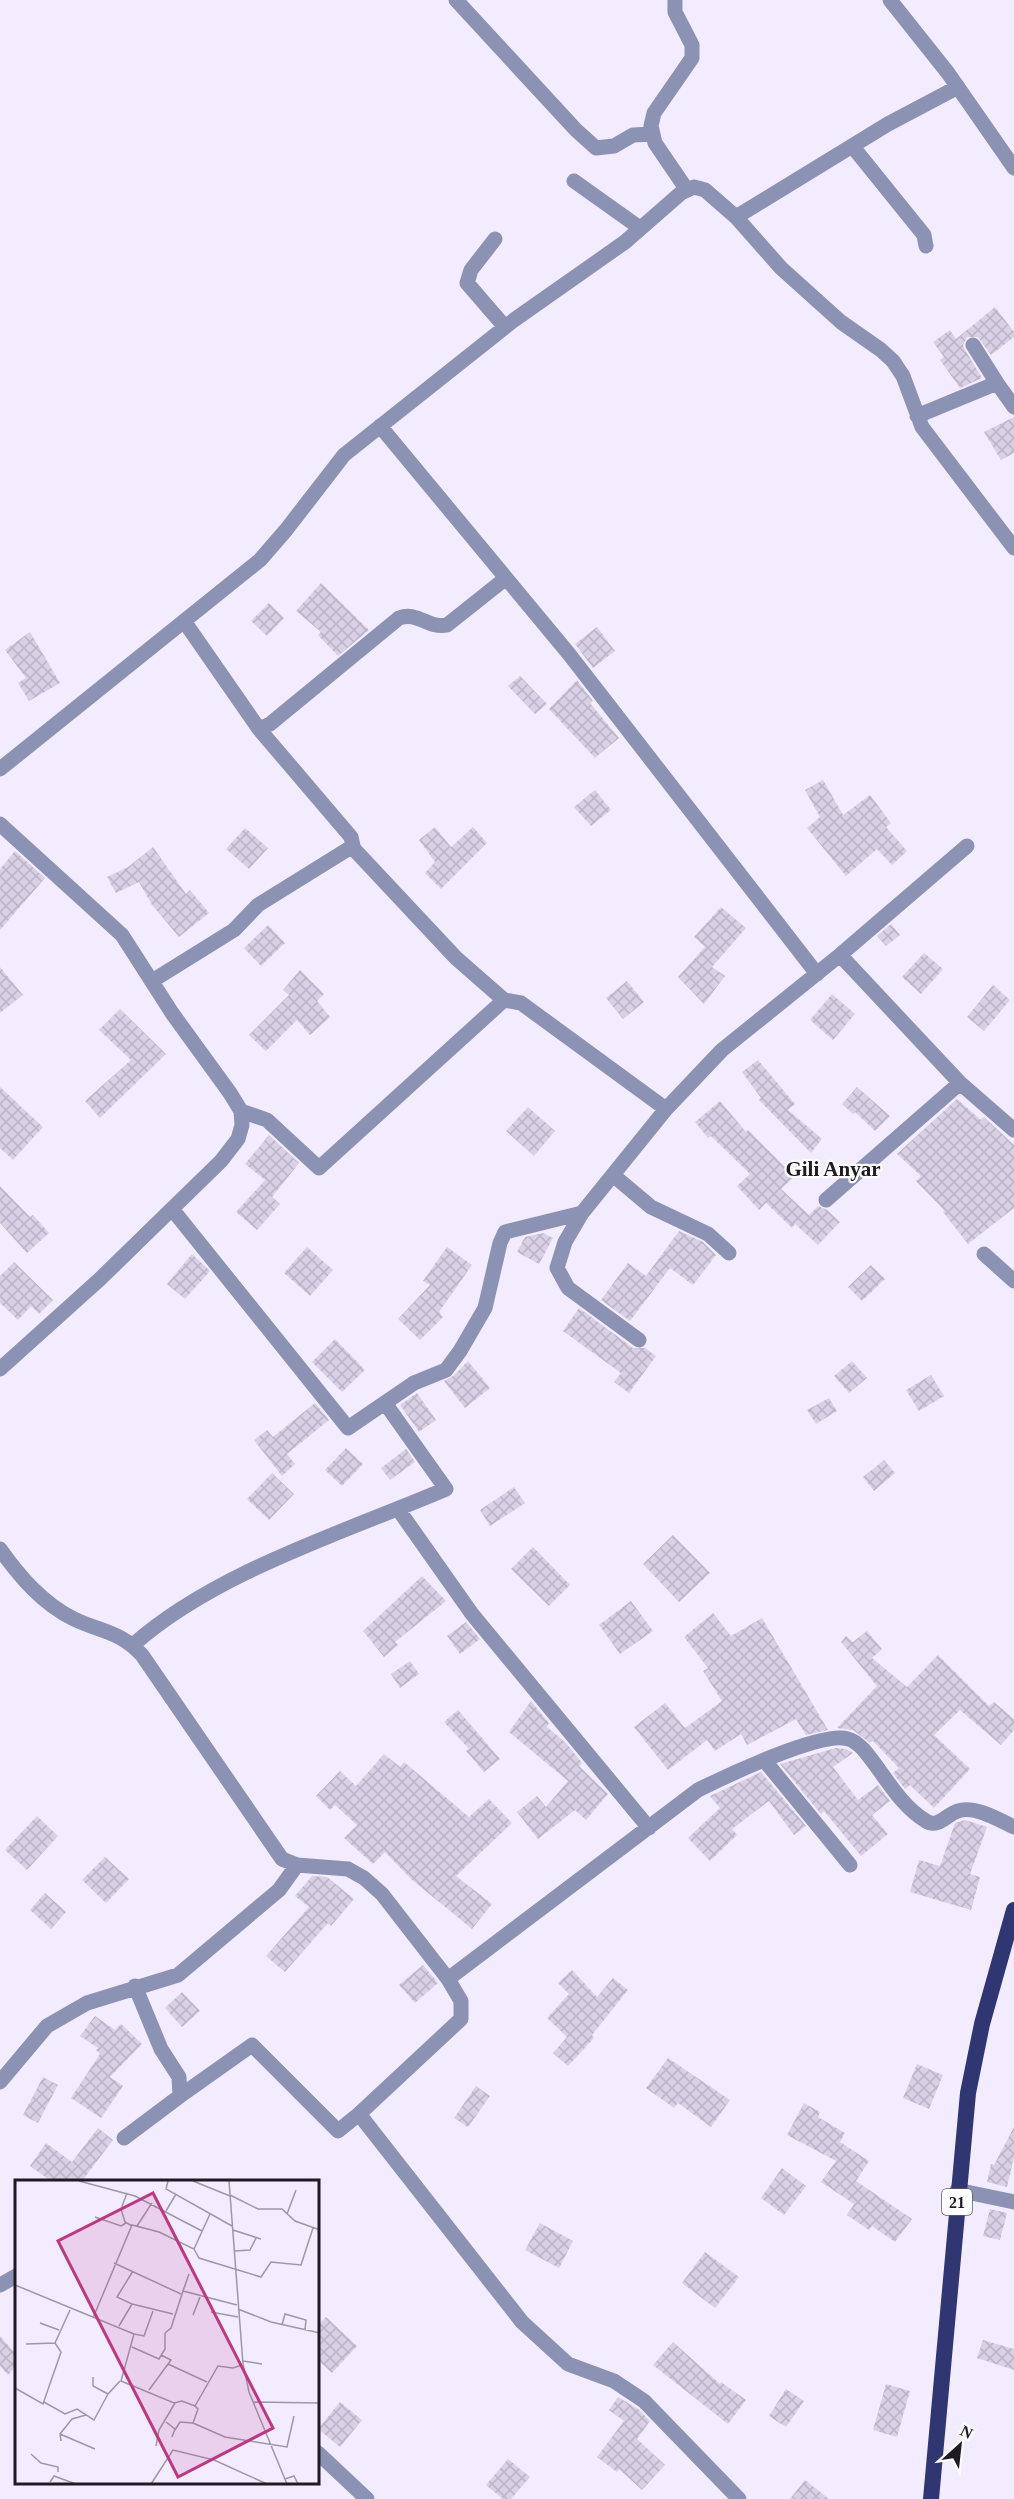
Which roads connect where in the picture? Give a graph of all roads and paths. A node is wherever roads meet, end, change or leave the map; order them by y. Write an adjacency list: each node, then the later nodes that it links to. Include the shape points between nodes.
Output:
1 (456, 0): 5 (street, via 596,148 614,146 633,135)
2 (675, 0): 5 (street, via 675,12 692,45 692,58 654,113)
3 (890, 0): 4 (street)
4 (958, 87): 6 (street); 7 (street)
5 (653, 135): 9 (street)
6 (853, 147): 10 (street); 13 (street, via 924,235)
7 (1014, 168)
8 (574, 181): 11 (street)
9 (687, 190): 10 (street, via 705,190); 11 (street)
10 (736, 217): 18 (street, via 781,268 841,322 893,361 903,376)
11 (640, 228): 14 (street)
12 (495, 239): 14 (street, via 466,283)
13 (926, 246)
14 (506, 327): 19 (street)
15 (973, 345): 16 (street)
16 (998, 383): 17 (street); 18 (street)
17 (1014, 407)
18 (917, 416): 20 (street, via 935,447)
19 (380, 426): 21 (street); 22 (street, via 344,455 260,560)
20 (1014, 548)
21 (506, 578): 23 (street, via 447,625 437,627 411,615 399,618); 29 (street)
22 (184, 621): 23 (street); 24 (street)
23 (259, 729): 27 (street, via 351,837)
24 (0, 769)
25 (0, 824): 30 (street, via 122,935)
26 (967, 846): 28 (street)
27 (352, 847): 30 (street, via 258,905 234,930); 31 (street, via 456,958)
28 (840, 956): 29 (street); 32 (street)
29 (817, 974): 33 (street, via 722,1050)
30 (152, 981): 34 (street)
31 (504, 1000): 33 (street, via 521,1003); 34 (street, via 320,1168 267,1120)
32 (960, 1083): 35 (street); 37 (street)
33 (666, 1109): 36 (street)
34 (240, 1111): 38 (street, via 238,1139)
35 (1014, 1130)
36 (613, 1175): 39 (street); 40 (street, via 651,1207 708,1234)
37 (826, 1200)
38 (172, 1209): 44 (street); 45 (street, via 348,1428)
39 (582, 1213): 43 (street, via 557,1268 568,1288); 45 (street, via 505,1232 485,1308 460,1351 446,1370 414,1383)
40 (729, 1253)
41 (984, 1254): 42 (street)
42 (1014, 1281)
43 (639, 1340)
44 (0, 1369)
45 (385, 1403): 46 (street, via 446,1489)
46 (398, 1509): 48 (street, via 213,1588 153,1626); 51 (street, via 472,1614)
47 (0, 1549): 48 (street, via 18,1574 47,1602 74,1619 112,1631)
48 (132, 1645): 52 (street, via 282,1859)
49 (765, 1761): 50 (street, via 814,1743 848,1739 862,1748 900,1798 928,1823 937,1823 960,1810 975,1810); 51 (street, via 698,1790); 53 (street)
50 (1014, 1827)
51 (649, 1828): 55 (street)
52 (297, 1865): 55 (street, via 348,1869 364,1878 382,1894); 56 (street, via 279,1890 178,1975)
53 (850, 1865)
54 (1014, 1910): 61 (highway, 21, via 973,2067)
55 (448, 1979): 59 (street, via 461,2001 461,2019)
56 (135, 1986): 57 (street, via 87,2003 48,2026); 58 (street, via 161,2049 179,2077)
57 (0, 2082)
58 (180, 2096): 59 (street, via 252,2045 338,2131); 60 (street)
59 (359, 2114): 67 (street, via 522,2322 568,2364 614,2381 644,2401)
60 (124, 2138)
61 (957, 2190): 62 (street); 68 (highway, 21)
62 (1014, 2202)
63 (15, 2277): 64 (street)
64 (0, 2285)
65 (320, 2455): 66 (street)
66 (367, 2499)
67 (739, 2499)
68 (931, 2499)

